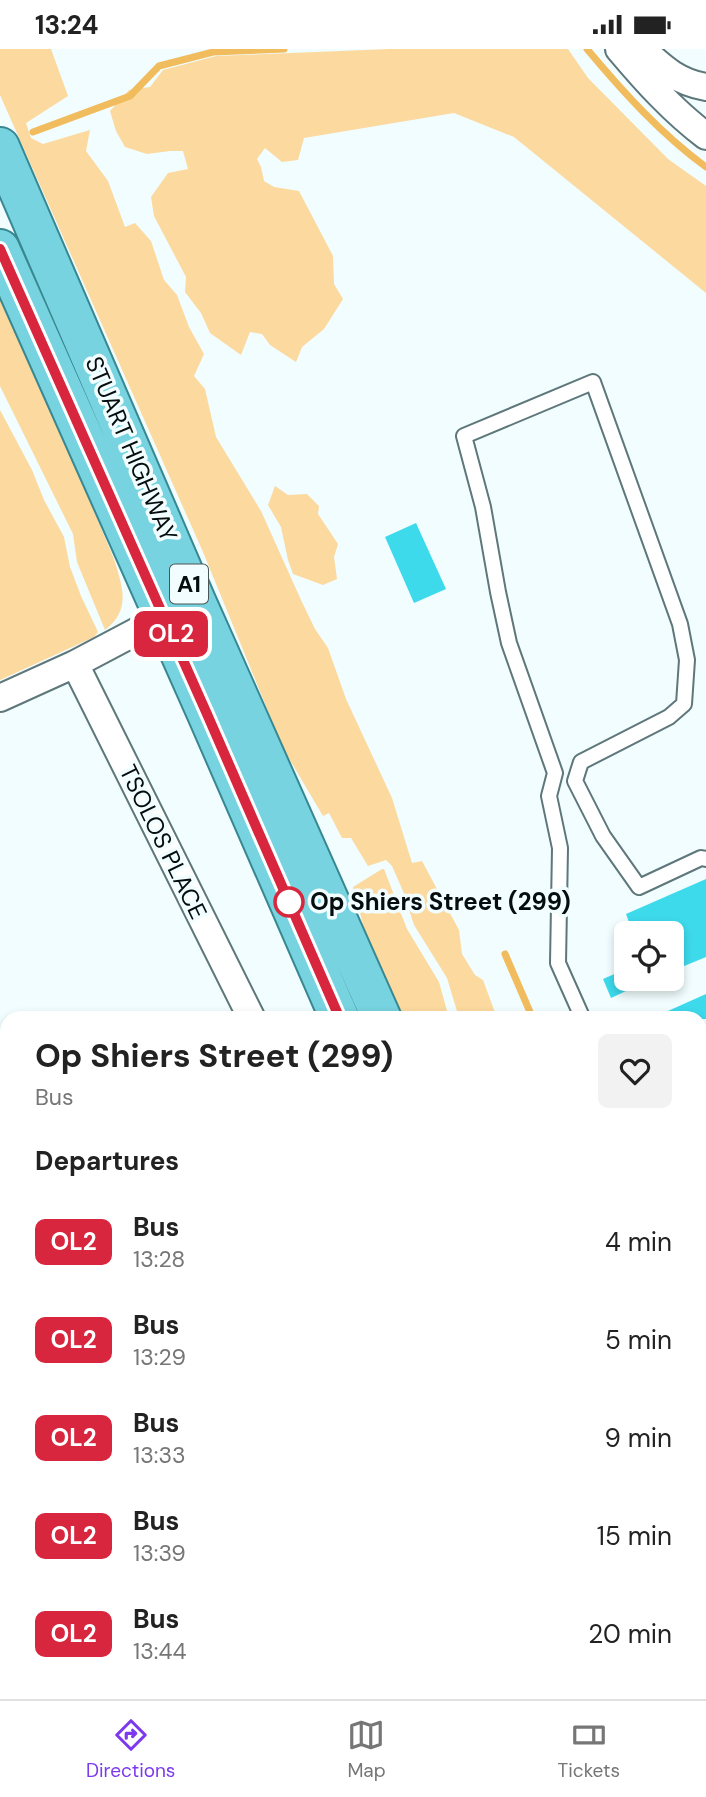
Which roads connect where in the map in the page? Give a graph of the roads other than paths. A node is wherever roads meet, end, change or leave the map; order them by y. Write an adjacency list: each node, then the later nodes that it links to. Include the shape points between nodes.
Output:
1 (619, 49): 4 (street, via 675,111)
2 (642, 49): 3 (street, via 669,73)
3 (706, 87)
4 (705, 134)
5 (0, 147): 7 (highway, STUART HIGHWAY / A1)
6 (0, 249): 7 (highway, STUART HIGHWAY / A1)
7 (180, 609): 8 (street); 12 (highway, STUART HIGHWAY / A1); 13 (highway, STUART HIGHWAY / A1)
8 (75, 664): 9 (street); 11 (street, TSOLOS PLACE)
9 (0, 698)
10 (706, 859): 14 (lane, via 639,887 603,836 575,781 581,762 669,717 684,704 687,660 680,624 593,382 464,436 509,643 555,773 549,796 560,848 558,963)
11 (248, 1011)
12 (337, 1011)
13 (378, 1011)
14 (579, 1011)

